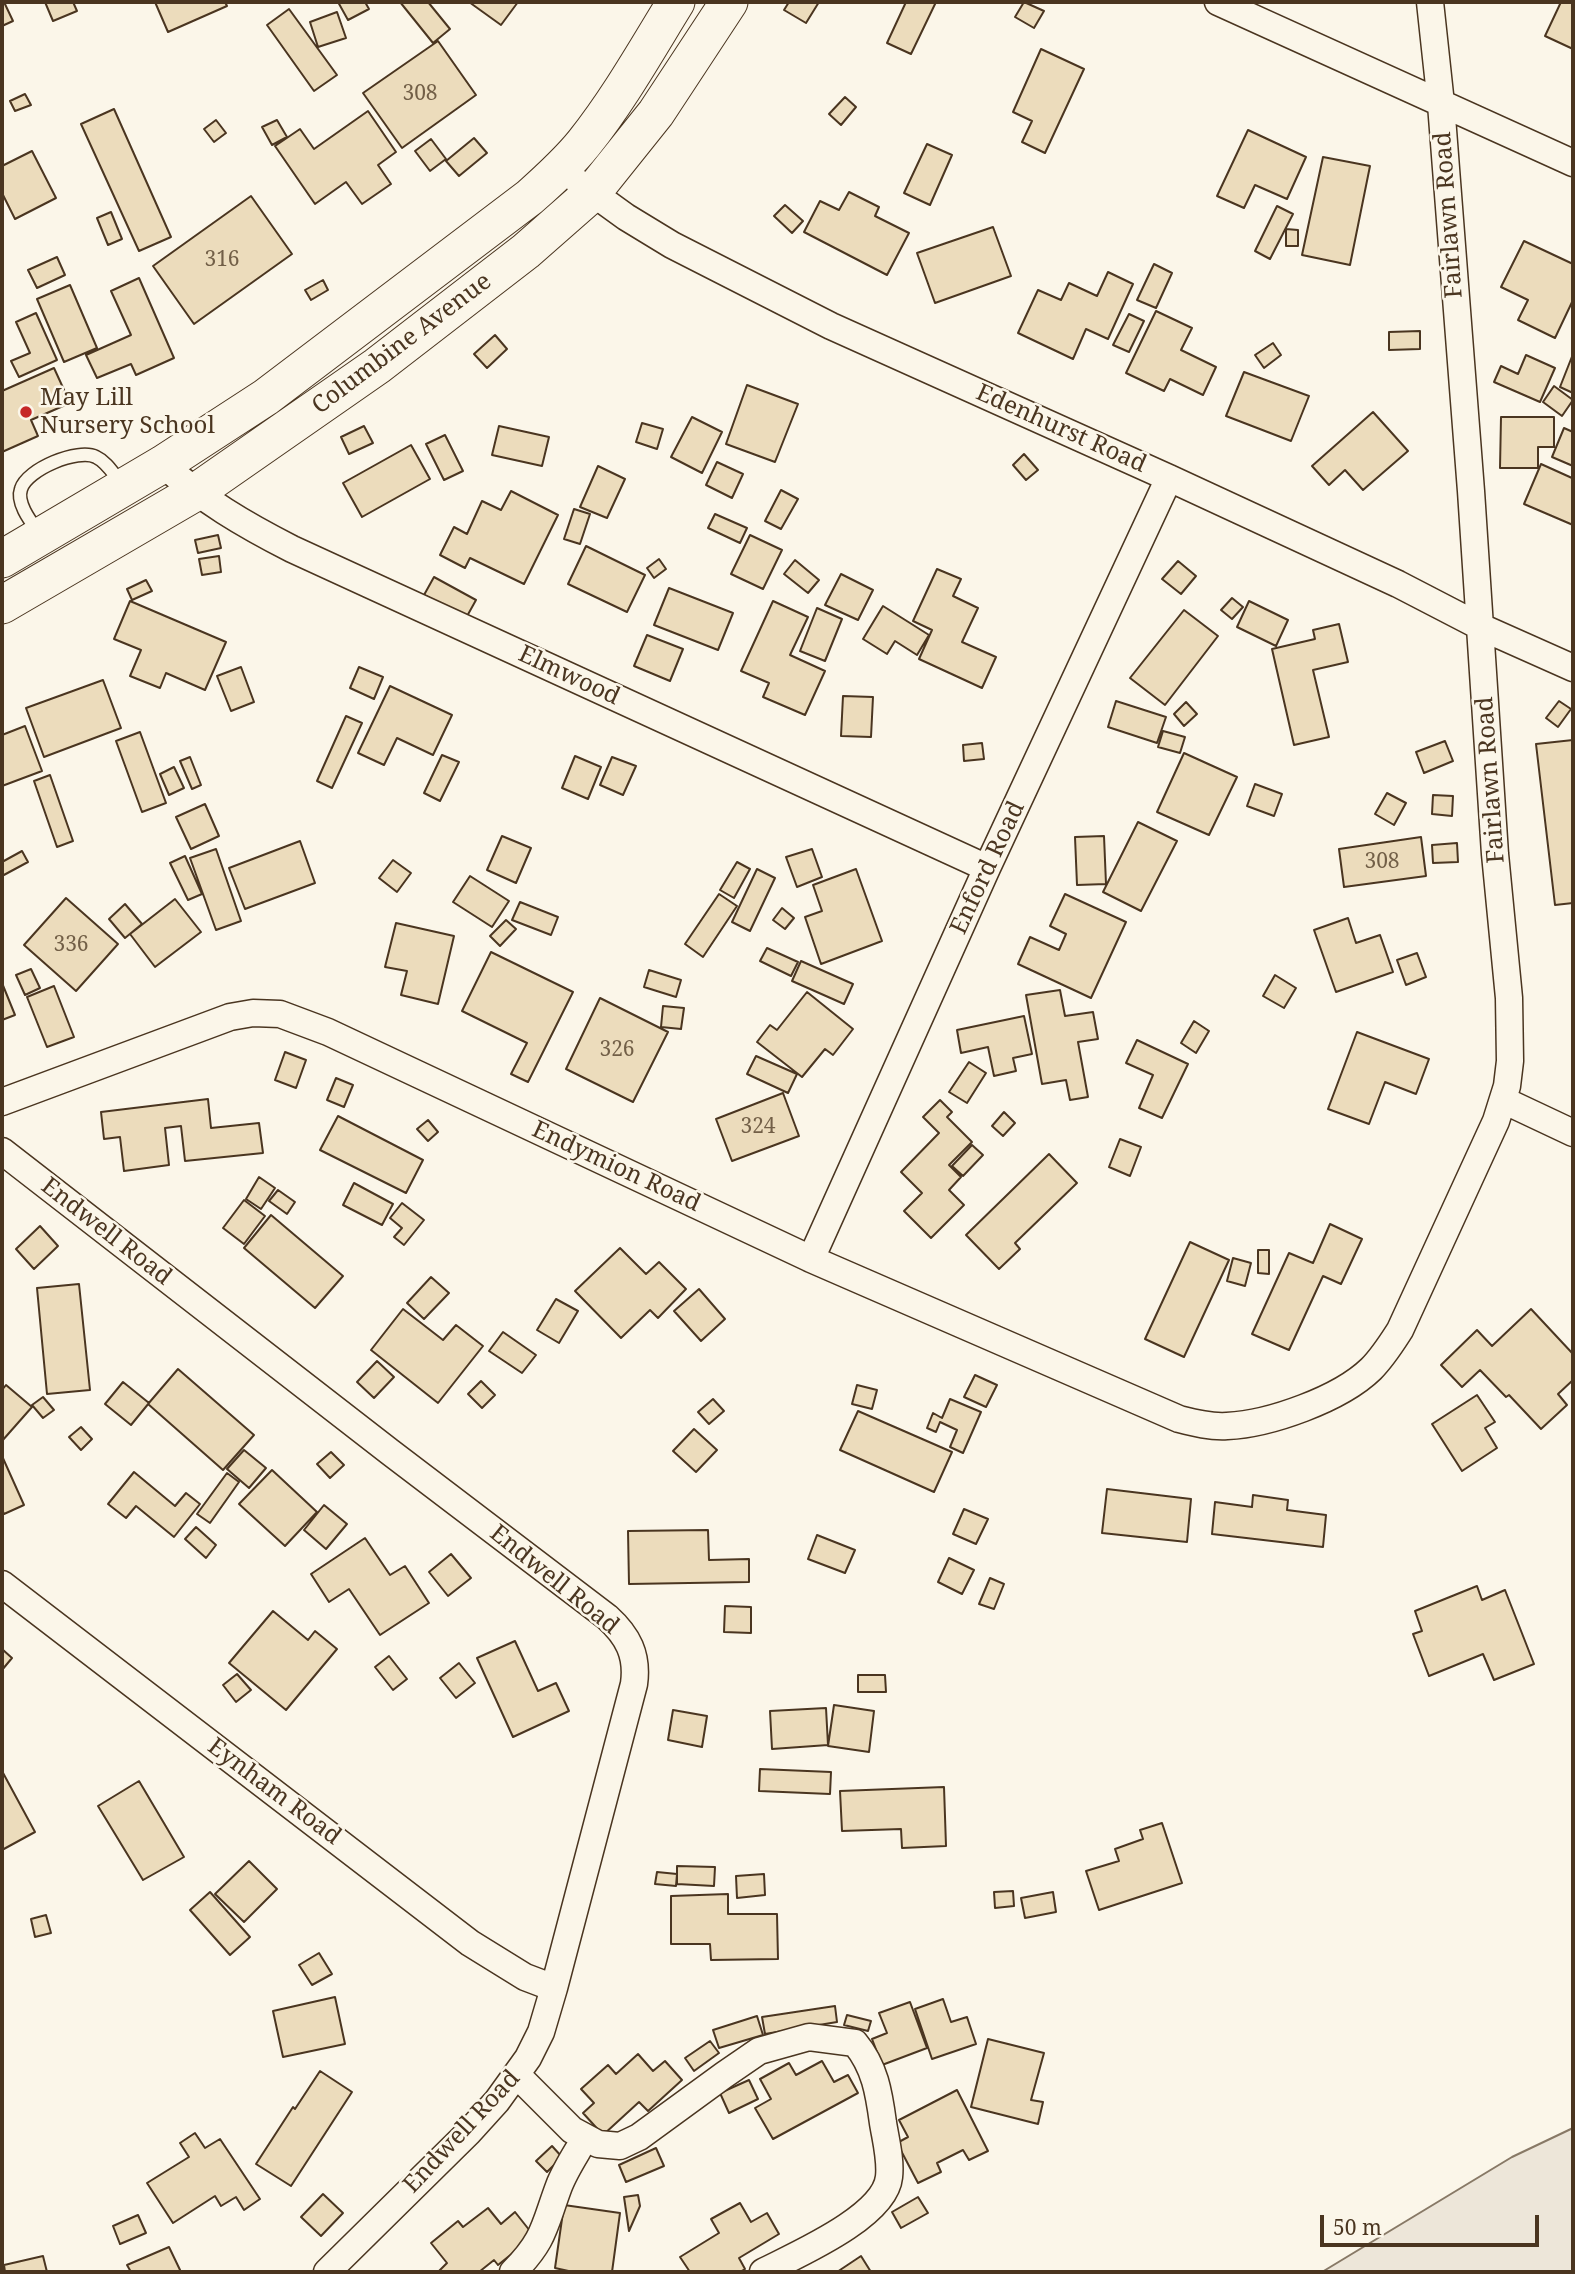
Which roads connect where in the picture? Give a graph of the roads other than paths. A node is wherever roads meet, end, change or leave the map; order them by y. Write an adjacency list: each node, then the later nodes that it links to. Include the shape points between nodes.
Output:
1 (676, 2): 7 (main road, Columbine Avenue, via 612,105)
2 (729, 2): 8 (main road, Columbine Avenue, via 656,113)
3 (1219, 2): 5 (street)
4 (1430, 2): 5 (street, Fairlawn Road)
5 (1441, 104): 6 (street); 16 (street, Fairlawn Road)
6 (1573, 163)
7 (561, 169): 8 (street, Edenhurst Road); 9 (main road, Columbine Avenue, via 319,359)
8 (592, 193): 10 (street, Edenhurst Road, via 672,245 819,320); 12 (main road, Columbine Avenue, via 526,251 377,366)
9 (163, 464): 11 (main road, Columbine Avenue); 12 (street, Elmwood)
10 (1169, 478): 16 (street, Edenhurst Road); 18 (street, Enford Road)
11 (124, 487): 13 (main road, Columbine Avenue); 13 (lane, via 106,464 90,454 46,465 21,488 29,519)
12 (196, 492): 15 (main road, Columbine Avenue); 18 (street, Elmwood, via 292,549)
13 (41, 536): 14 (main road, Columbine Avenue)
14 (2, 559)
15 (2, 605)
16 (1481, 627): 17 (street, Edenhurst Road); 19 (street, Fairlawn Road, via 1511,1024)
17 (1573, 668)
18 (987, 868): 23 (street, Enford Road)
19 (1503, 1100): 21 (street); 24 (street, Fairlawn Road, via 1386,1353 1369,1371 1321,1400 1266,1419)
20 (2, 1102): 23 (street, Endymion Road, via 203,1026 253,1013 279,1014 328,1032)
21 (1573, 1133)
22 (2, 1151): 26 (street, Endwell Road, via 607,1617 629,1642 635,1684)
23 (811, 1259): 24 (street, Endymion Road, via 1154,1410)
24 (1225, 1426)
25 (2, 1584): 26 (street, Eynham Road, via 470,1943 525,1977)
26 (554, 1988): 27 (street, Endwell Road, via 541,2032)
27 (517, 2075): 28 (street); 29 (street, Endwell Road, via 468,2133)
28 (585, 2138): 30 (street, via 559,2184 542,2237); 31 (street, via 609,2147 630,2143 759,2051 809,2037 855,2043 873,2072 879,2095 889,2163 885,2190 856,2219)
29 (327, 2272)
30 (513, 2272)
31 (763, 2272)

